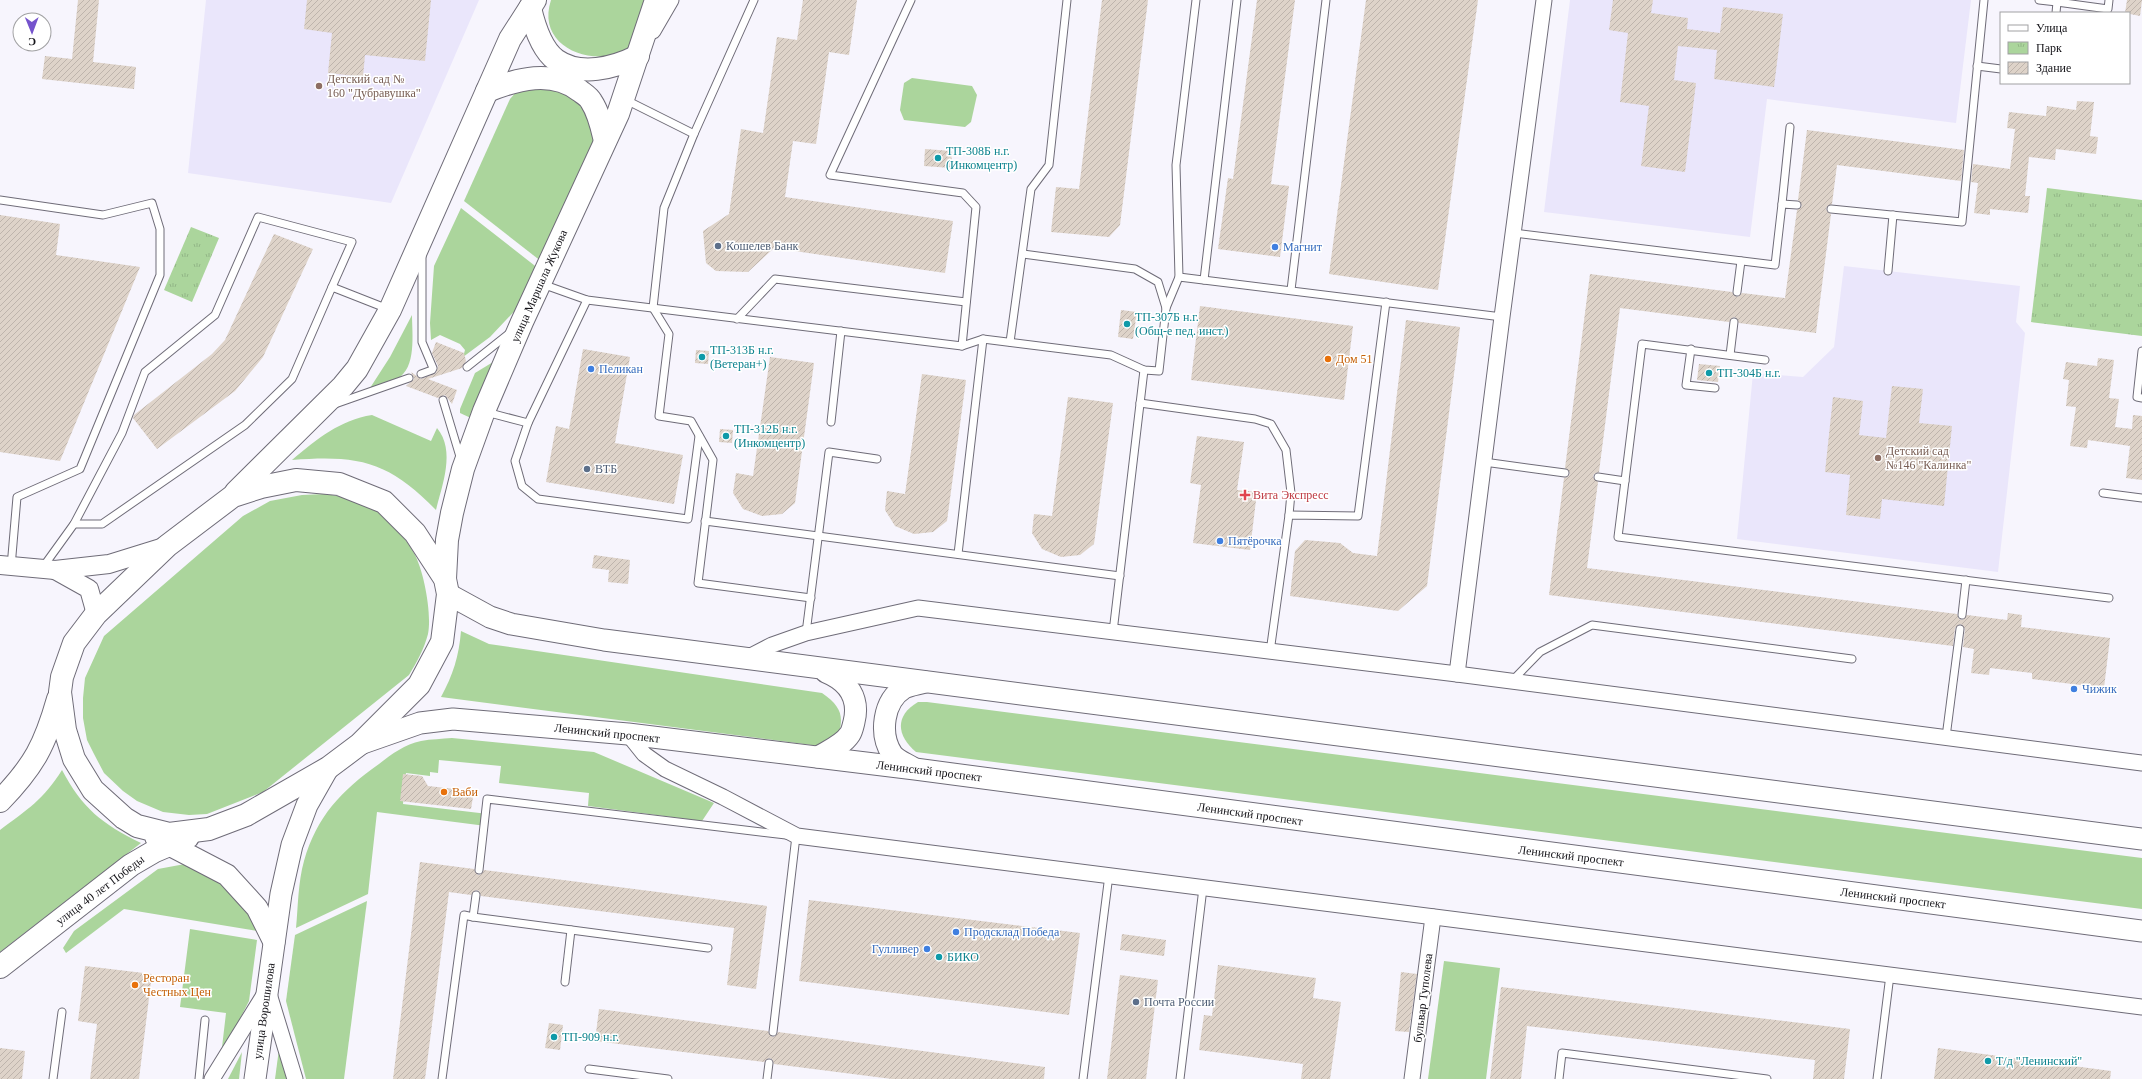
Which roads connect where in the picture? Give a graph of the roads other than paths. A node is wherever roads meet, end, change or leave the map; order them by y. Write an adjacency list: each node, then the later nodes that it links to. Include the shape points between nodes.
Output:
1 (656, 0): 16 (main road, улица Маршала Жукова)
2 (671, 0): 16 (street)
3 (754, 0): 22 (lane)
4 (911, 0): 41 (lane, via 830,175 963,193 976,207)
5 (1067, 0): 31 (lane, via 1049,165 1031,189)
6 (1196, 0): 34 (lane, via 1176,165)
7 (1237, 0): 35 (lane)
8 (1326, 0): 38 (lane)
9 (1544, 0): 29 (street)
10 (1984, 0): 17 (lane)
11 (2039, 0): 13 (lane)
12 (2109, 0): 13 (lane, via 2108,9)
13 (2057, 2): 15 (lane)
14 (532, 4): 16 (main road, via 534,25 544,46 555,59 570,67 602,68 620,65); 19 (main road, via 510,39)
15 (2056, 12)
16 (638, 56): 20 (main road, улица Маршала Жукова)
17 (1977, 66): 18 (lane); 28 (lane, via 1962,222)
18 (2000, 69)
19 (487, 91): 23 (main road, via 512,81 536,77 562,81 577,88 591,100 601,122); 30 (main road)
20 (624, 99): 22 (lane); 23 (main road, улица Маршала Жукова)
21 (1790, 128): 25 (lane)
22 (694, 134): 43 (lane, via 664,208)
23 (605, 142): 36 (main road, улица Маршала Жукова)
24 (0, 200): 86 (lane, via 103,215 152,204 160,229 160,275 80,469 17,497)
25 (1782, 204): 26 (lane); 32 (lane, via 1775,265)
26 (1797, 205)
27 (1831, 209): 28 (lane)
28 (1893, 215): 33 (lane)
29 (1514, 233): 32 (lane); 46 (street)
30 (422, 237): 45 (main road); 60 (lane, via 422,342 432,369)
31 (1023, 254): 44 (lane, via 1135,269 1158,282); 52 (lane)
32 (1741, 261): 39 (lane)
33 (1888, 271)
34 (1179, 276): 35 (lane); 44 (lane)
35 (1204, 280): 38 (lane)
36 (540, 284): 40 (lane); 48 (main road, улица Маршала Жукова)
37 (332, 287): 45 (lane); 82 (lane, via 292,379 245,425 102,524); 82 (lane, via 352,242 258,217 215,315 145,372 122,433)
38 (1291, 290): 42 (lane)
39 (1737, 292)
40 (587, 300): 43 (lane); 69 (lane)
41 (966, 302): 47 (lane, via 775,279); 53 (lane)
42 (1386, 302): 46 (lane); 80 (lane, via 1358,516)
43 (653, 308): 47 (lane); 70 (lane, via 669,334 659,416 691,421)
44 (1166, 308): 59 (lane, via 1159,372)
45 (390, 310): 66 (main road, via 357,369)
46 (1502, 317): 72 (street)
47 (737, 319): 50 (lane)
48 (522, 322): 58 (lane); 67 (main road, улица Маршала Жукова)
49 (1734, 322): 56 (lane)
50 (841, 331): 53 (lane); 68 (lane)
51 (983, 339): 52 (lane); 53 (lane); 85 (lane)
52 (1010, 342): 59 (lane, via 1111,355)
53 (962, 346)
54 (1691, 349): 56 (lane); 62 (lane, via 1686,385); 76 (lane, via 1642,344)
55 (2142, 351): 63 (lane, via 2137,397)
56 (1730, 355): 57 (lane)
57 (1765, 360)
58 (467, 367)
59 (1144, 370): 65 (lane)
60 (421, 374)
61 (409, 378): 66 (lane)
62 (1715, 388)
63 (2142, 398)
64 (443, 400): 73 (lane)
65 (1140, 403): 80 (lane, via 1255,419 1271,424 1286,450 1291,493); 88 (lane)
66 (318, 410): 78 (main road)
67 (484, 411): 69 (lane); 73 (main road, улица Маршала Жукова)
68 (831, 422)
69 (528, 423): 70 (lane, via 515,461 522,486 538,499 688,519)
70 (699, 436): 81 (lane, via 713,460)
71 (877, 459): 83 (lane, via 830,452)
72 (1484, 462): 74 (lane); 102 (street)
73 (463, 469): 90 (main road, улица Маршала Жукова, via 447,540)
74 (1564, 473)
75 (1598, 477): 76 (lane)
76 (1625, 481): 89 (lane, via 1618,537)
77 (2103, 493): 79 (lane)
78 (233, 496): 84 (main road); 90 (main road, via 260,487 296,480 339,484 384,502 415,533)
79 (2142, 498)
80 (1289, 515): 98 (lane)
81 (705, 521): 83 (lane); 91 (lane, via 698,583)
82 (74, 524): 87 (lane)
83 (819, 536): 85 (lane); 91 (lane)
84 (167, 546): 87 (street, via 109,564); 93 (main road)
85 (958, 554): 88 (lane)
86 (6, 566): 87 (street)
87 (48, 570): 93 (street, via 89,589)
88 (1120, 576): 96 (lane)
89 (1966, 580): 92 (lane); 94 (lane)
90 (447, 587): 100 (main road, via 490,617 511,624); 108 (main road, улица Маршала Жукова, via 442,642 419,685)
91 (810, 598): 97 (lane)
92 (2109, 598)
93 (96, 614): 105 (main road, via 74,643 62,677)
94 (1962, 615)
95 (1960, 629): 107 (lane)
96 (1113, 632): 97 (street, via 918,608); 98 (street)
97 (806, 633): 100 (street, via 772,645)
98 (1270, 652): 102 (street)
99 (1852, 659): 104 (lane, via 1592,625 1540,652)
100 (743, 660): 101 (main road)
101 (821, 669): 103 (main road); 109 (main road, via 839,677 848,687 855,699 856,715 851,734 838,746)
102 (1457, 674): 104 (street)
103 (928, 682): 112 (main road, via 905,687 894,697 887,711 884,728 893,755); 117 (main road)
104 (1512, 682): 107 (street)
105 (60, 692): 113 (main road, via 48,733 36,758); 114 (main road, via 65,730 74,758 93,790 124,818)
106 (628, 734): 108 (main road, Ленинский проспект, via 453,719 420,723); 109 (main road, Ленинский проспект); 116 (street, via 644,754 664,769)
107 (1946, 738): 110 (street)
108 (360, 744): 111 (main road, улица Маршала Жукова)
109 (818, 757): 112 (main road, Ленинский проспект)
110 (2142, 763)
111 (328, 768): 115 (main road, улица Маршала Жукова, via 246,815); 127 (main road, улица Ворошилова, via 307,805 292,845)
112 (914, 769): 126 (main road, Ленинский проспект)
113 (0, 801)
114 (137, 826): 115 (main road, via 169,834); 118 (main road)
115 (209, 828): 118 (main road, улица 40 лет Победы)
116 (797, 836): 119 (lane, via 487,799); 120 (street); 136 (lane)
117 (2142, 839)
118 (167, 845): 127 (main road, via 227,875 257,908); 129 (main road, улица 40 лет Победы, via 131,865)
119 (479, 870)
120 (1109, 875): 121 (street); 147 (lane)
121 (1203, 888): 124 (street); 148 (lane)
122 (476, 895): 123 (lane)
123 (473, 917): 125 (lane); 144 (lane, via 464,915)
124 (1433, 917): 130 (street); 149 (street, бульвар Туполева)
125 (571, 930): 128 (lane); 131 (lane)
126 (2142, 931)
127 (274, 942): 132 (main road, улица Ворошилова)
128 (708, 948)
129 (0, 966)
130 (1890, 975): 133 (street); 152 (lane)
131 (565, 982)
132 (268, 989): 141 (street); 142 (main road, улица Ворошилова); 143 (street)
133 (2142, 1007)
134 (62, 1012): 139 (lane)
135 (205, 1020): 140 (lane)
136 (773, 1032)
137 (769, 1063): 146 (lane)
138 (589, 1069): 145 (lane)
139 (53, 1079)
140 (199, 1079)
141 (212, 1079)
142 (254, 1079)
143 (295, 1079)
144 (442, 1079)
145 (668, 1079)
146 (767, 1079)
147 (1083, 1079)
148 (1180, 1079)
149 (1412, 1079)
150 (1559, 1079): 151 (lane, via 1562,1053)
151 (1767, 1079)
152 (1877, 1079)

